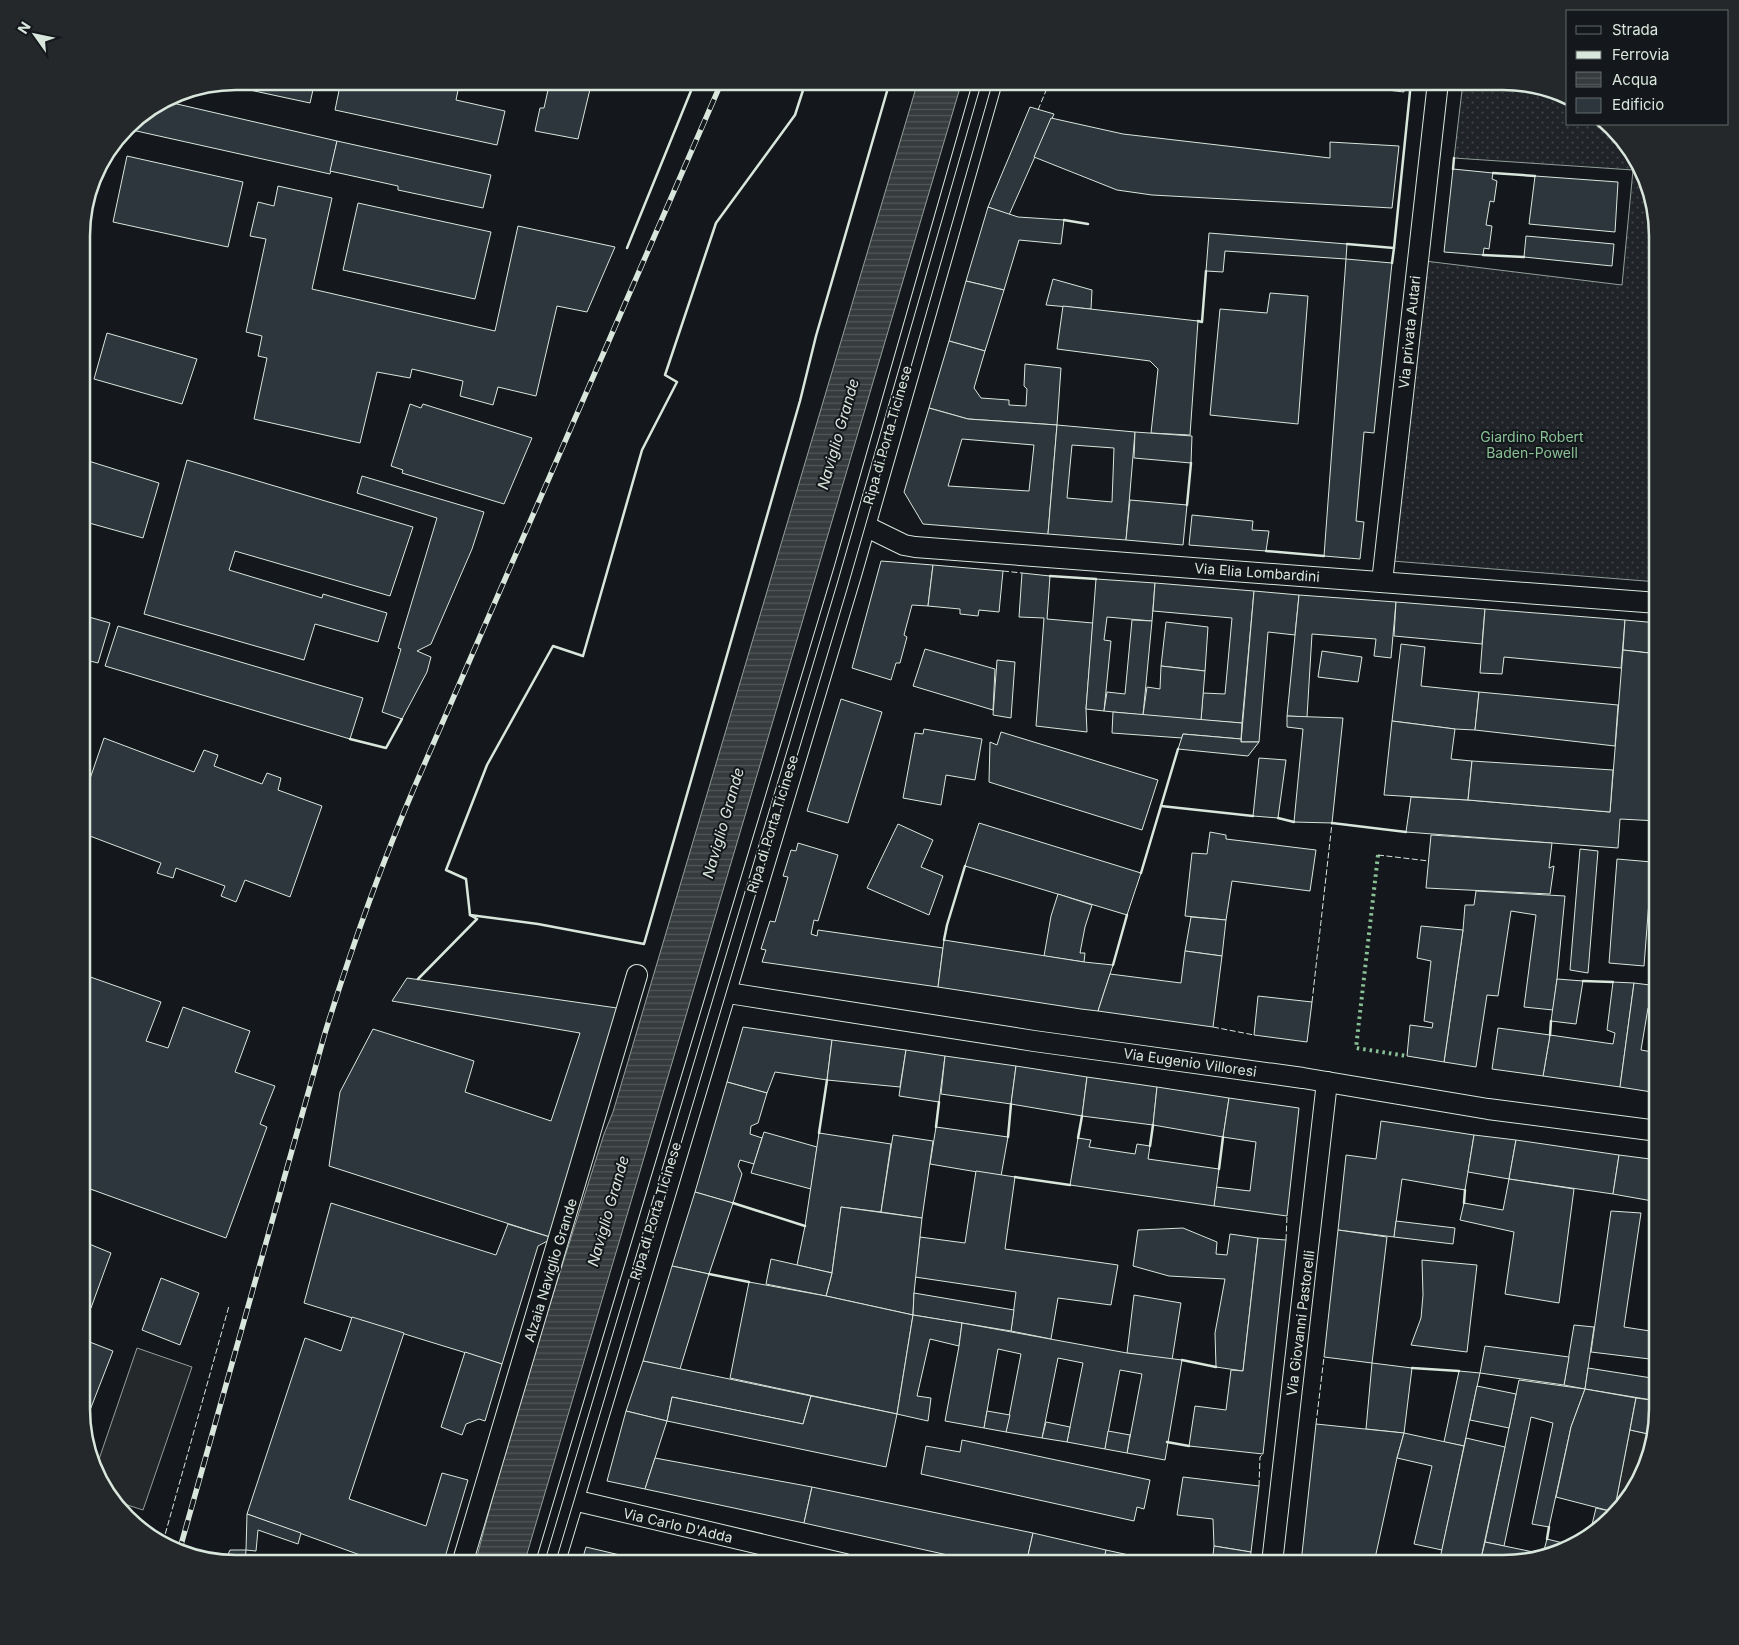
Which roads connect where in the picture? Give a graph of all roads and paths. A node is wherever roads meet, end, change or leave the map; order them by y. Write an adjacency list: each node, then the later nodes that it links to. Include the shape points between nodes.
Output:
1 (986, 90): 3 (street, Ripa di Porta Ticinese)
2 (1437, 90): 4 (street, Via privata Autari)
3 (861, 524): 4 (street, Via Elia Lombardini, via 915,547); 7 (street, Ripa di Porta Ticinese)
4 (1382, 582): 5 (street, Via Elia Lombardini)
5 (1649, 602)
6 (637, 975): 11 (street, Alzaia Naviglio Grande)
7 (722, 992): 8 (street, Via Eugenio Villoresi, via 1034,1041); 10 (street, Ripa di Porta Ticinese)
8 (1327, 1082): 9 (street, Via Eugenio Villoresi, via 1488,1109); 14 (street, Via Giovanni Pastorelli)
9 (1649, 1130)
10 (569, 1499): 12 (street, Ripa di Porta Ticinese); 13 (street, Via Carlo D'Adda)
11 (465, 1555)
12 (553, 1555)
13 (807, 1555)
14 (1273, 1555)

